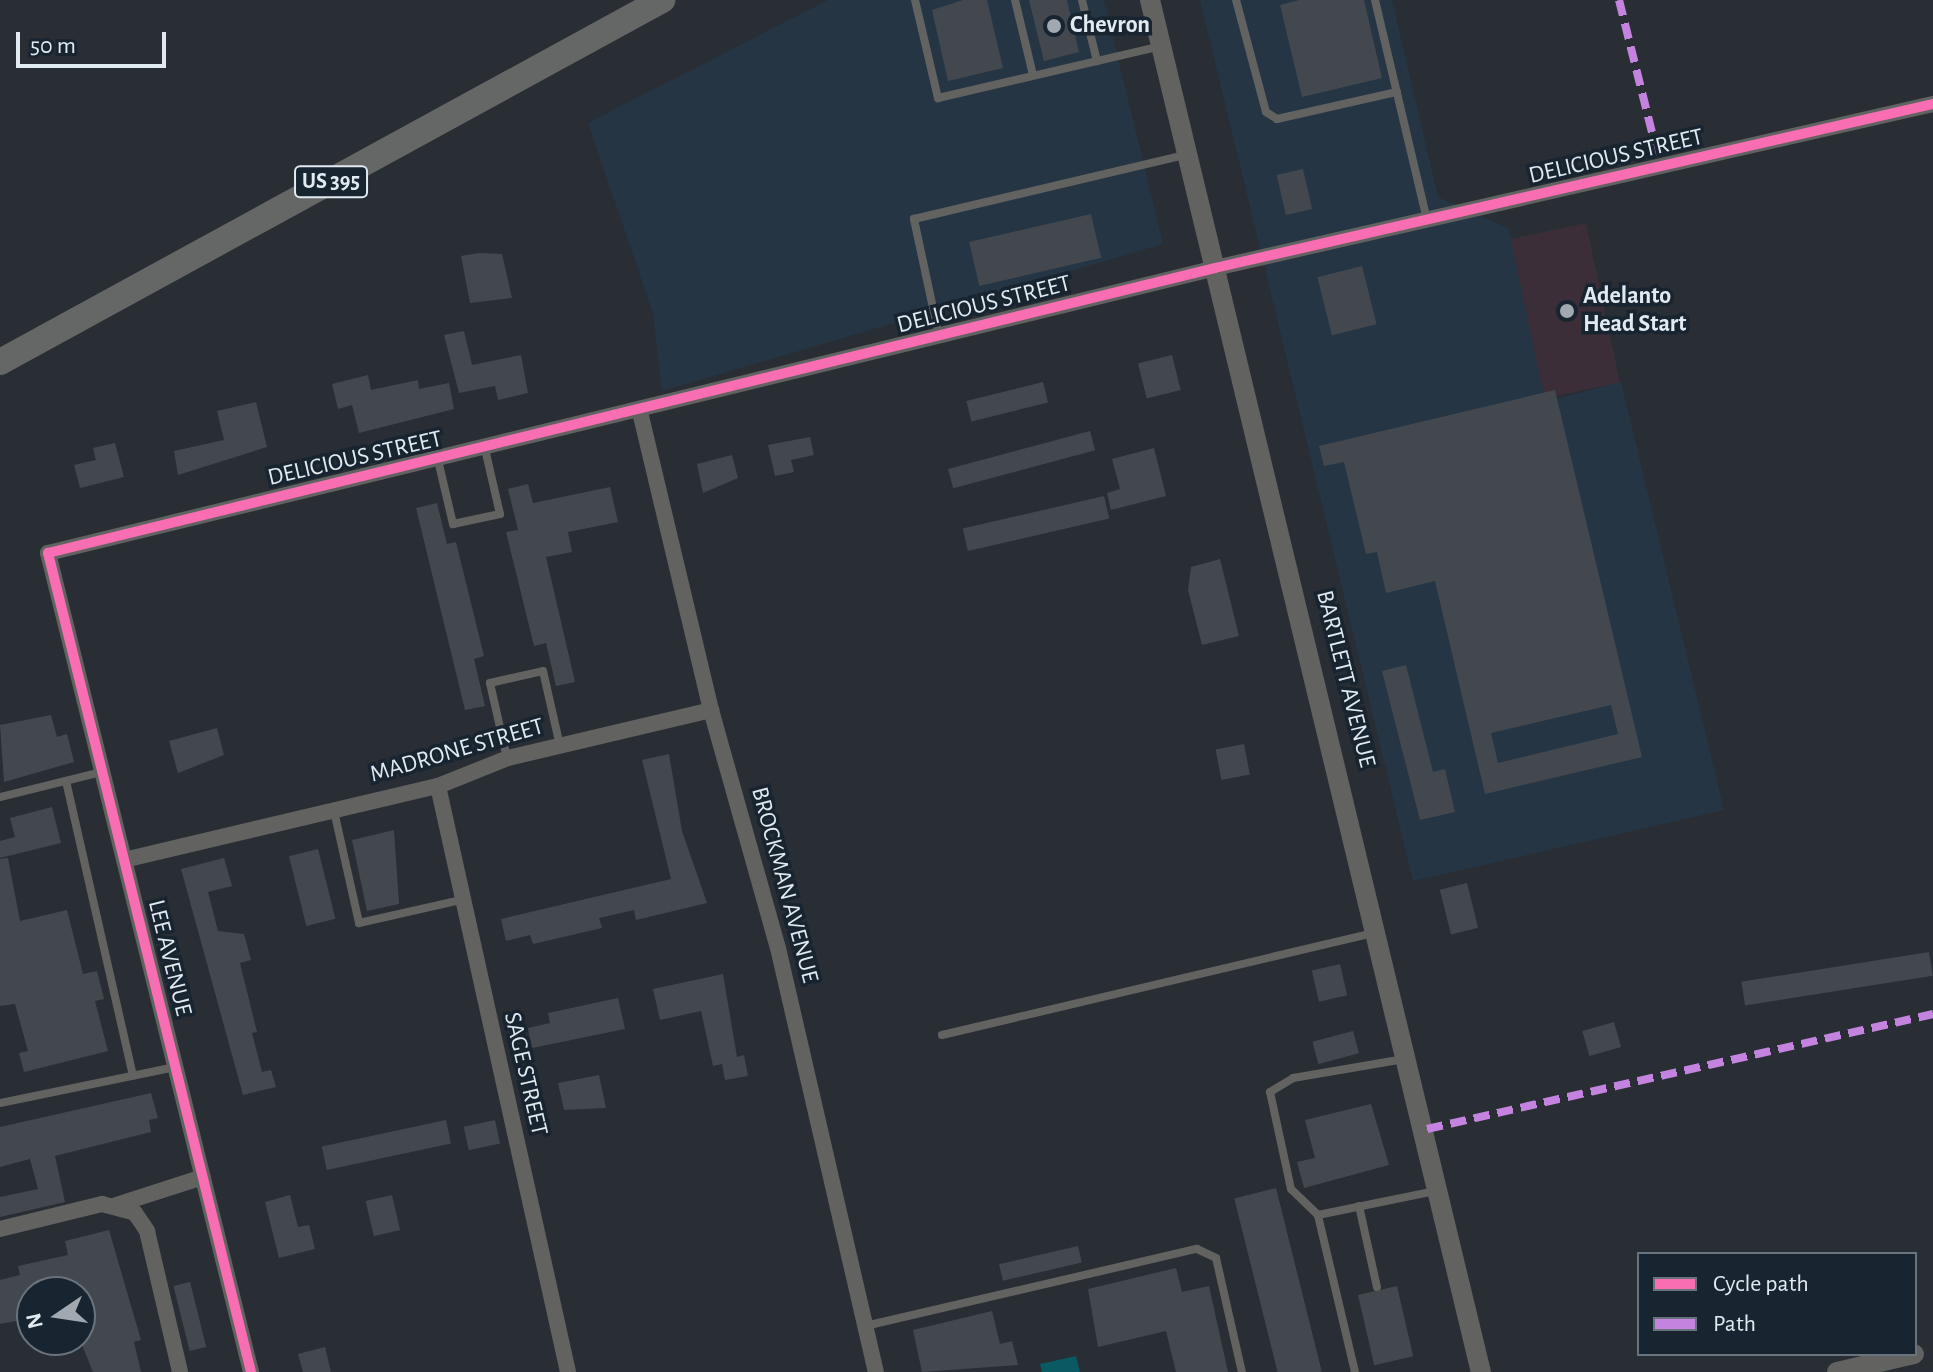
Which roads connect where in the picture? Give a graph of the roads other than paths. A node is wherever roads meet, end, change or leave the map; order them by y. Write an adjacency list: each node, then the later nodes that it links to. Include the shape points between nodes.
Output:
1 (662, 0): 17 (highway, US 395)
2 (915, 0): 10 (lane, via 938,98)
3 (1015, 0): 10 (lane)
4 (1082, 0): 9 (lane)
5 (1150, 0): 8 (street, BARTLETT AVENUE)
6 (1236, 0): 11 (lane, via 1266,112 1277,119)
7 (1375, 0): 11 (lane)
8 (1162, 46): 9 (lane); 13 (street, BARTLETT AVENUE)
9 (1097, 61): 10 (lane)
10 (1033, 75)
11 (1397, 92): 14 (lane)
12 (1933, 104): 14 (street, DELICIOUS STREET)
13 (1188, 154): 15 (street, BARTLETT AVENUE); 16 (lane, via 914,219)
14 (1427, 221): 15 (street, DELICIOUS STREET)
15 (1215, 268): 16 (street, DELICIOUS STREET); 32 (street, BARTLETT AVENUE)
16 (939, 337): 18 (street, DELICIOUS STREET)
17 (0, 362)
18 (640, 412): 19 (street, DELICIOUS STREET); 22 (street, BROCKMAN AVENUE)
19 (485, 449): 20 (street, DELICIOUS STREET); 20 (lane, via 500,514 453,524)
20 (438, 460): 21 (street, DELICIOUS STREET)
21 (48, 553): 25 (street, LEE AVENUE)
22 (711, 710): 23 (street, MADRONE STREET); 45 (street, BROCKMAN AVENUE, via 778,948)
23 (560, 746): 24 (street, MADRONE STREET); 24 (lane, via 543,671 490,683)
24 (508, 758): 27 (street, MADRONE STREET)
25 (102, 772): 26 (lane); 30 (street, LEE AVENUE)
26 (66, 781): 28 (lane); 36 (lane)
27 (438, 786): 29 (street, MADRONE STREET); 31 (street, SAGE STREET)
28 (0, 797)
29 (334, 810): 30 (street, MADRONE STREET); 31 (lane, via 359,923)
30 (124, 860): 35 (street, LEE AVENUE)
31 (461, 900): 49 (street, SAGE STREET)
32 (1380, 931): 33 (lane); 34 (street, BARTLETT AVENUE)
33 (942, 1035)
34 (1410, 1058): 39 (street, BARTLETT AVENUE); 42 (lane, via 1293,1078 1270,1092 1291,1189)
35 (175, 1067): 36 (lane); 38 (street, LEE AVENUE)
36 (133, 1075): 37 (lane)
37 (0, 1103)
38 (203, 1177): 40 (street); 48 (street, LEE AVENUE)
39 (1441, 1189): 41 (lane); 53 (street, BARTLETT AVENUE)
40 (116, 1205): 43 (street); 47 (street, via 135,1213 147,1231)
41 (1359, 1206): 42 (lane); 44 (lane)
42 (1318, 1215): 52 (lane)
43 (0, 1229)
44 (1377, 1287)
45 (865, 1326): 50 (street, BROCKMAN AVENUE); 51 (lane, via 1197,1249 1216,1258)
46 (1905, 1356): 54 (street)
47 (180, 1372)
48 (251, 1372)
49 (568, 1372)
50 (876, 1372)
51 (1242, 1372)
52 (1355, 1372)
53 (1481, 1372)
54 (1837, 1372)

